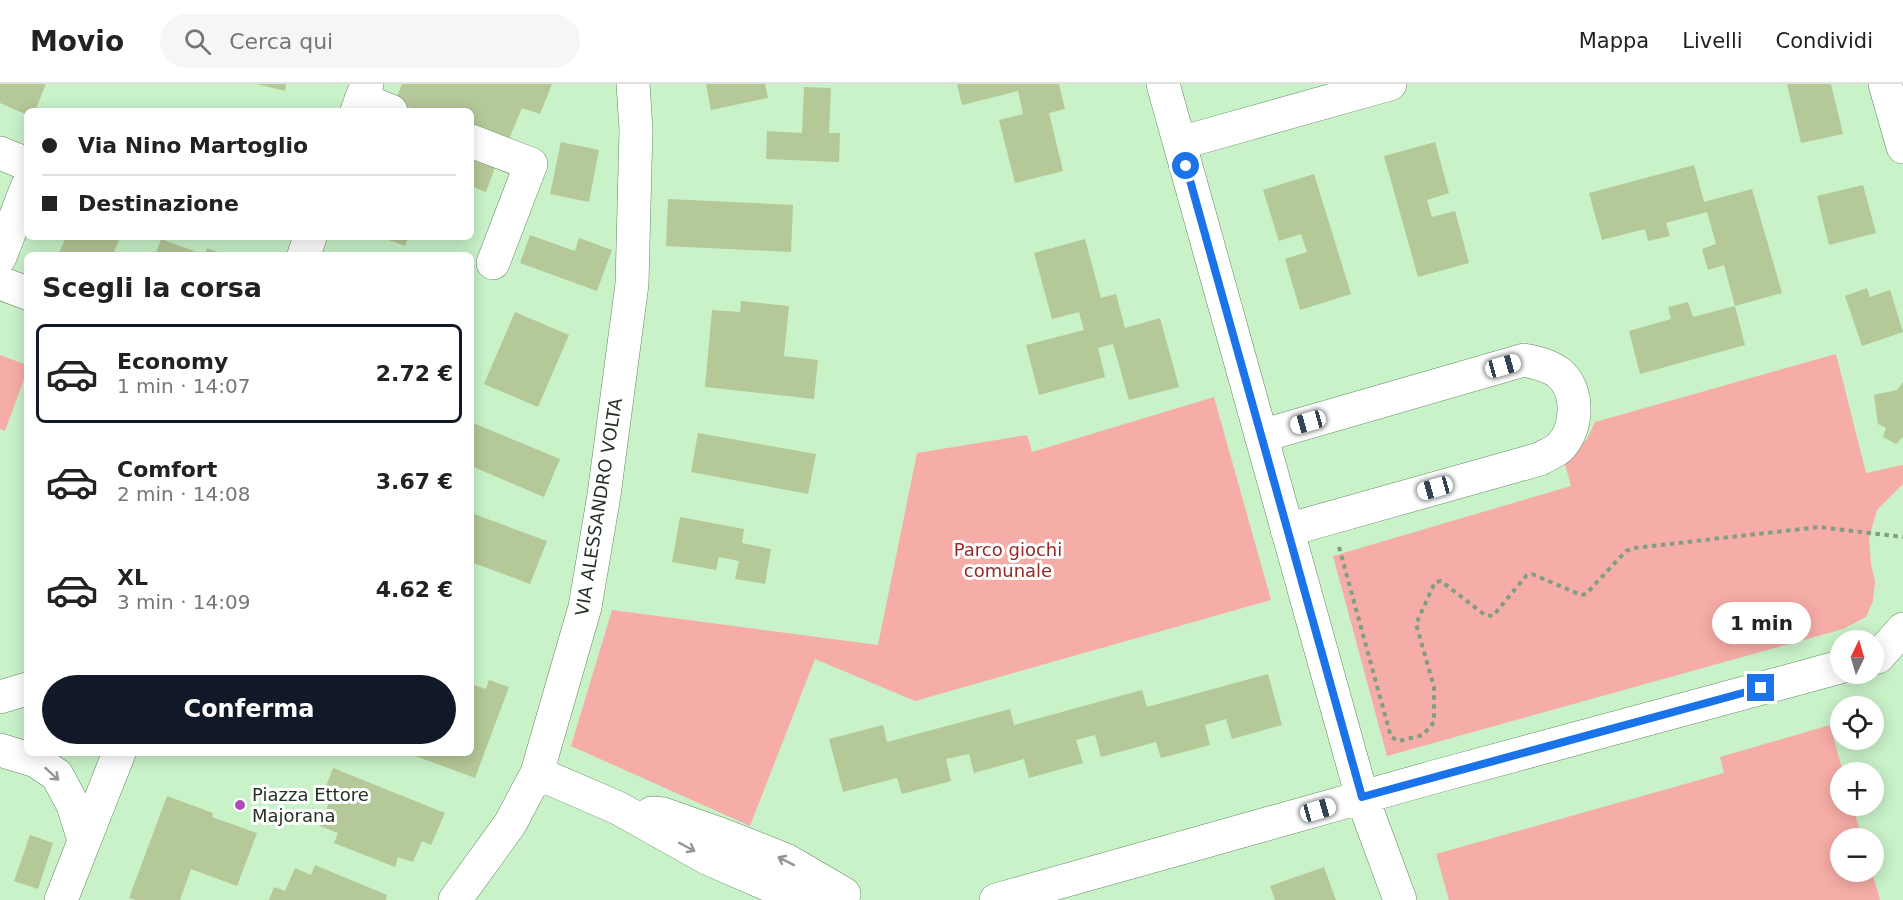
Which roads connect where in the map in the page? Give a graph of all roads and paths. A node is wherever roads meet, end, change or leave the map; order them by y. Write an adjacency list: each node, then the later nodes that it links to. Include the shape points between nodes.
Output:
1 (633, 84): 32 (street, VIA ALESSANDRO VOLTA, via 636,129 632,284 604,495 585,607)
2 (1163, 84): 8 (street)
3 (1390, 84): 8 (street)
4 (1885, 84): 9 (street)
5 (362, 98): 6 (street)
6 (384, 108)
7 (474, 142): 14 (street, via 531,164)
8 (1180, 143): 17 (street)
9 (1903, 147)
10 (0, 153): 11 (street)
11 (24, 163)
12 (24, 195): 13 (street)
13 (0, 257)
14 (493, 262)
15 (0, 283): 16 (street)
16 (24, 292)
17 (1261, 436): 18 (street, via 1524,360 1547,365 1562,375 1575,410 1572,428 1560,447 1540,459); 19 (street)
18 (1331, 518): 19 (street); 20 (path, via 1391,737 1400,741 1423,735 1434,722 1434,687 1416,624 1435,582 1441,581 1485,615 1493,616 1526,576 1532,574 1586,594 1626,551 1634,548 1819,527)
19 (1287, 530): 33 (street)
20 (1903, 537)
21 (1903, 629): 22 (street)
22 (1884, 650)
23 (1830, 670): 33 (street)
24 (24, 689): 25 (street)
25 (0, 697)
26 (24, 704): 27 (street)
27 (0, 706)
28 (24, 733): 29 (street)
29 (0, 737)
30 (0, 750): 35 (street, one-way to 35, via 36,761 57,775 73,805)
31 (118, 756): 35 (street)
32 (537, 773): 34 (street); 37 (street, VIA ALESSANDRO VOLTA, via 510,824)
33 (1362, 797): 40 (street); 41 (street)
34 (618, 808): 38 (street, one-way to 38, via 707,858 769,885); 39 (street, one-way to 34, via 786,860 731,838 663,814)
35 (84, 840): 36 (street)
36 (61, 900)
37 (455, 900)
38 (834, 900)
39 (856, 900)
40 (996, 900)
41 (1400, 900)

